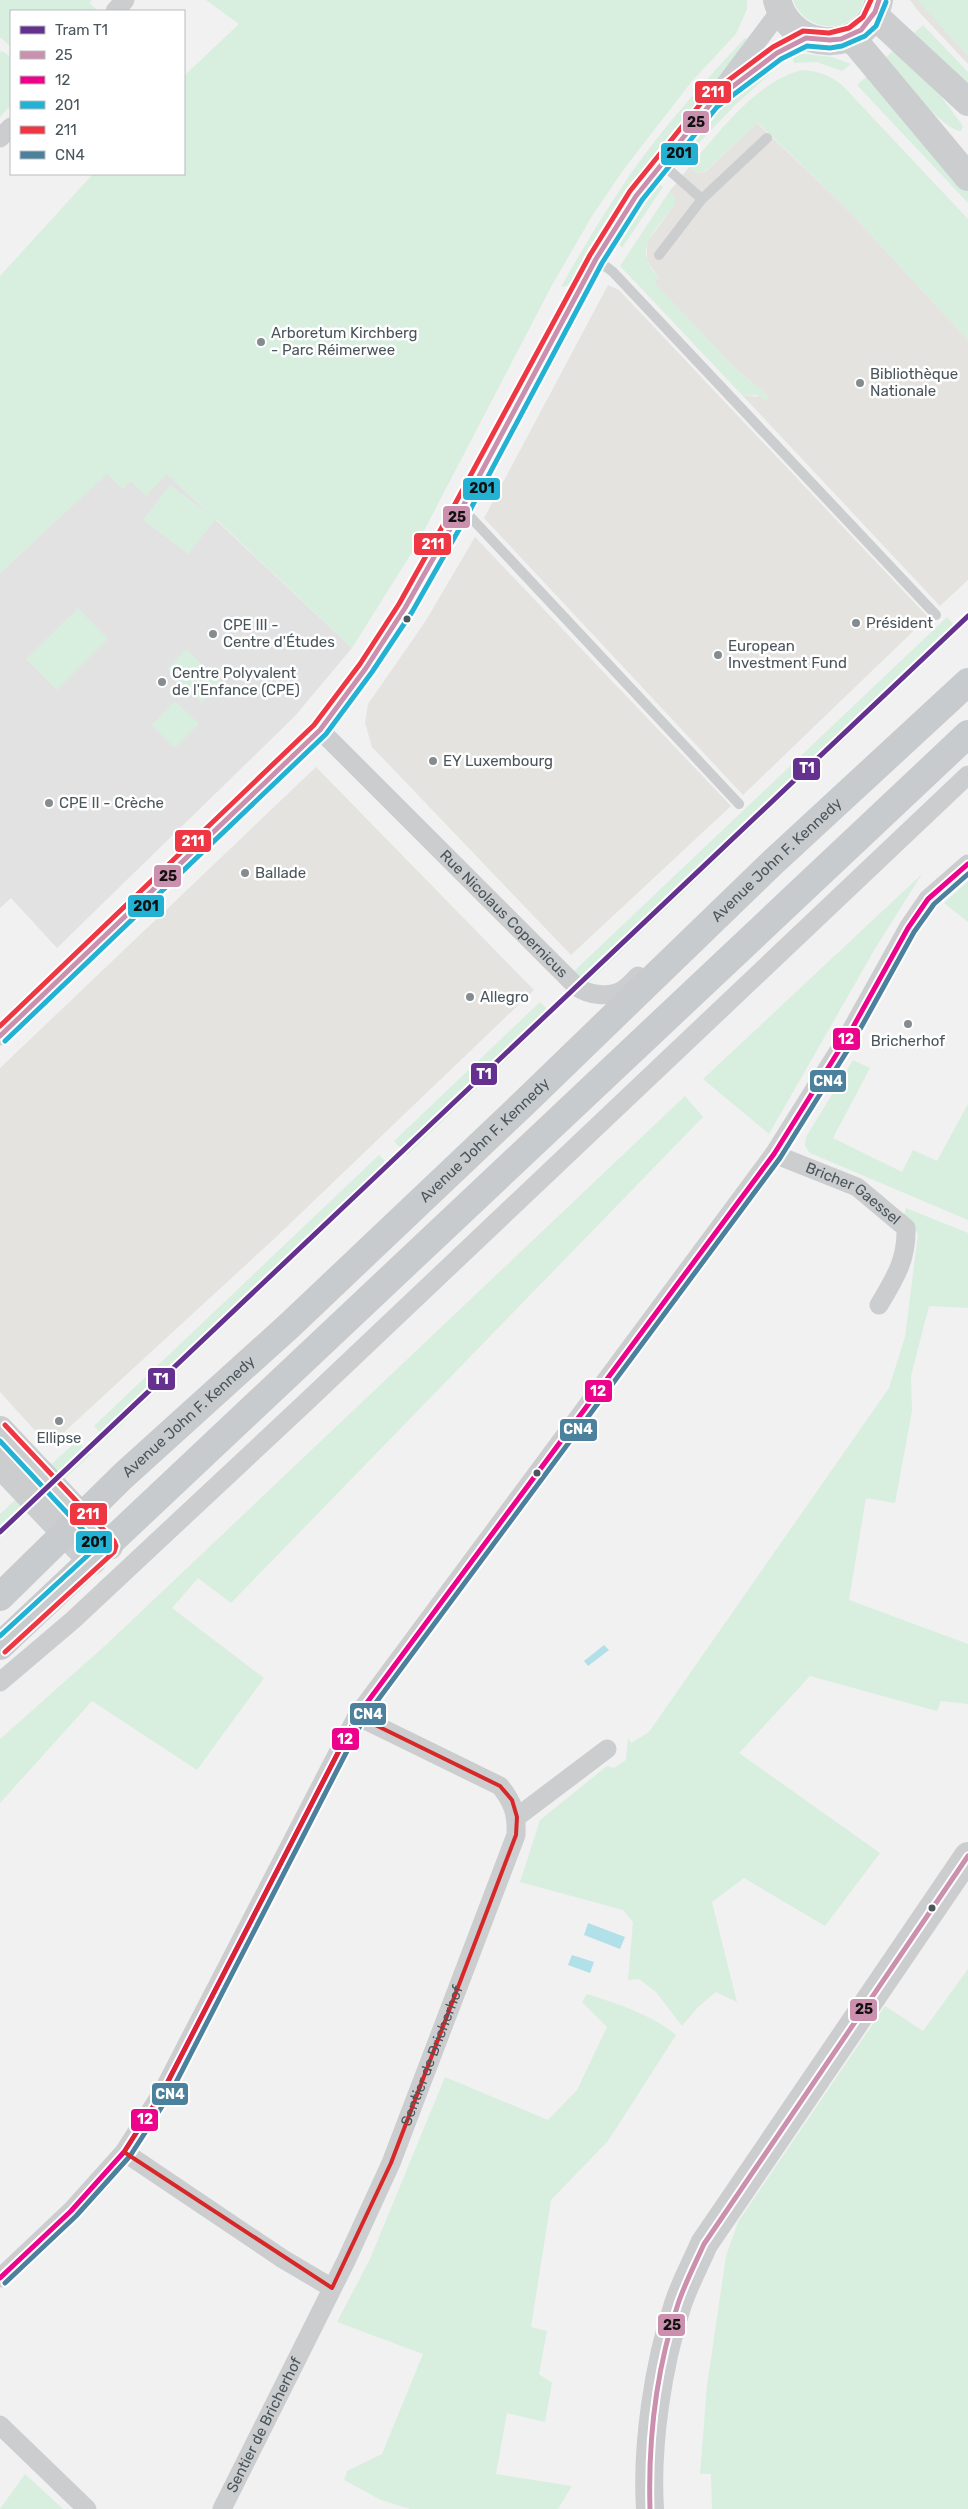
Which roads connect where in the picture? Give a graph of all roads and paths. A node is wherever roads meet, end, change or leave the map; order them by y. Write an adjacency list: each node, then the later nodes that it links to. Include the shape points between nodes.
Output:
1 (125, 0): 4 (street)
2 (779, 5): 6 (main road, via 786,22); 9 (street)
3 (876, 7): 5 (main road, via 864,28); 7 (main road)
4 (116, 10)
5 (851, 37): 6 (main road, via 821,42); 8 (main road)
6 (806, 38): 9 (street, via 777,53)
7 (904, 41): 10 (main road); 11 (main road)
8 (877, 69): 15 (main road); 17 (main road)
9 (712, 102): 16 (street)
10 (968, 102)
11 (968, 120)
12 (10, 128): 13 (street)
13 (0, 138)
14 (767, 138): 18 (lane)
15 (968, 151)
16 (661, 163): 18 (lane); 20 (street)
17 (968, 177)
18 (702, 199): 19 (lane)
19 (659, 255)
20 (596, 259): 21 (street); 22 (lane, via 619,279)
21 (462, 508): 24 (street, via 405,608); 27 (lane)
22 (936, 615)
23 (968, 682): 28 (main road, Avenue John F. Kennedy)
24 (320, 730): 28 (street, Rue Nicolaus Copernicus, via 542,954 588,993 622,991 745,872); 30 (street)
25 (968, 734): 36 (main road)
26 (968, 775): 39 (street, via 304,1404 73,1620)
27 (739, 804)
28 (772, 864): 35 (main road, Avenue John F. Kennedy, via 511,1116)
29 (968, 864): 31 (street, via 928,899 908,928 848,1036)
30 (0, 1036)
31 (774, 1154): 32 (street, Bricher Gaessel, via 857,1187 906,1228 907,1247 898,1273); 40 (street)
32 (879, 1305)
33 (0, 1430): 35 (main road)
34 (0, 1464): 35 (main road)
35 (74, 1525): 36 (main road); 37 (main road, Avenue John F. Kennedy)
36 (101, 1554): 38 (main road)
37 (0, 1597)
38 (0, 1646)
39 (0, 1682)
40 (357, 1716): 42 (street, via 500,1786 512,1800); 44 (street, via 163,2091)
41 (606, 1749): 42 (street)
42 (517, 1817): 46 (street, Sentier de Bricherhof, via 516,1835 391,2163)
43 (968, 1856): 50 (main road, via 704,2244 678,2303 663,2363 653,2424)
44 (124, 2152): 45 (street, via 71,2211); 46 (street)
45 (0, 2278)
46 (332, 2288): 49 (street, Sentier de Bricherhof)
47 (0, 2425): 48 (street)
48 (87, 2509)
49 (222, 2509)
50 (650, 2509)

